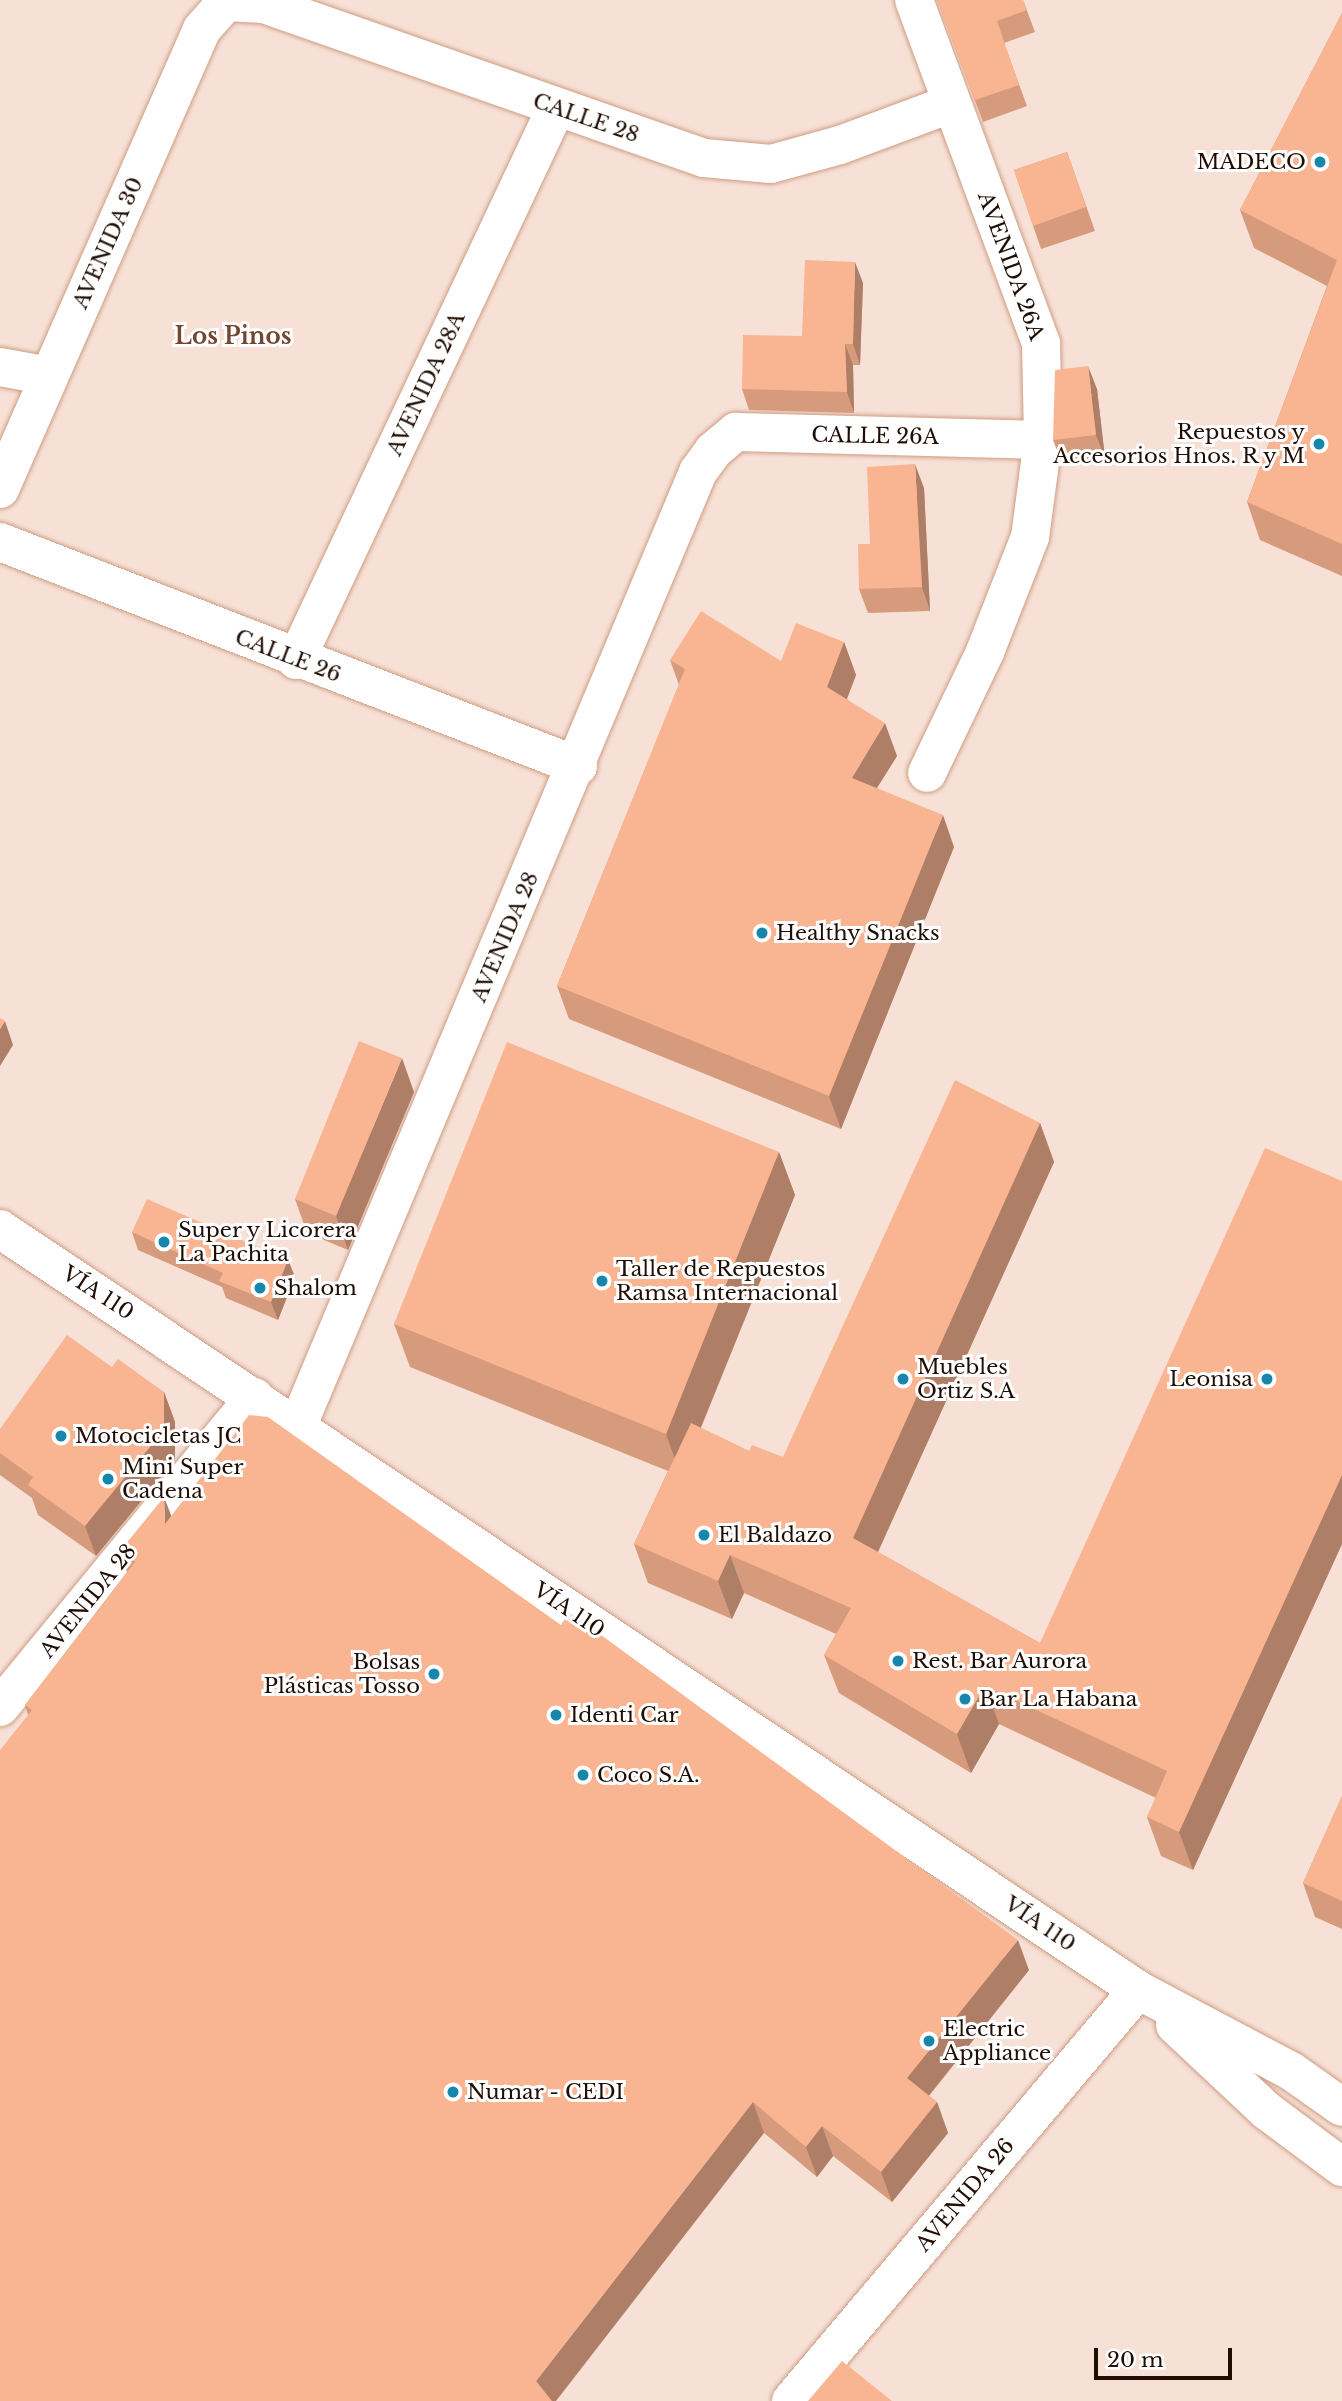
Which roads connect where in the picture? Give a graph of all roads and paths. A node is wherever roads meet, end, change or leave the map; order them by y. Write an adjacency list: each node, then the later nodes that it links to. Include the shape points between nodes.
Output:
1 (914, 0): 3 (street, AVENIDA 26A)
2 (226, 2): 4 (street, CALLE 28, via 264,4); 6 (street, AVENIDA 30, via 202,29)
3 (950, 104): 4 (street, CALLE 28, via 840,145 772,164 704,158); 7 (street, AVENIDA 26A, via 1041,343)
4 (555, 108): 11 (street, AVENIDA 28A)
5 (0, 367): 6 (street)
6 (49, 376): 9 (street, AVENIDA 30)
7 (1043, 440): 8 (street, CALLE 26A, via 736,432); 13 (street, AVENIDA 26A, via 1030,537 985,652)
8 (713, 451): 12 (street, AVENIDA 28, via 698,472)
9 (0, 489)
10 (0, 542): 11 (street, CALLE 26)
11 (296, 660): 12 (street, CALLE 26)
12 (578, 766): 16 (street, AVENIDA 28)
13 (927, 773)
14 (0, 1229): 15 (street, VÍA 110)
15 (255, 1397): 16 (street, VÍA 110); 17 (street, AVENIDA 28)
16 (299, 1425): 18 (street, VÍA 110)
17 (0, 1707)
18 (1138, 1990): 19 (street, VÍA 110, via 1291,2071); 20 (street, VÍA 110, via 1267,2111); 21 (street, AVENIDA 26)
19 (1342, 2107)
20 (1342, 2166)
21 (791, 2401)

